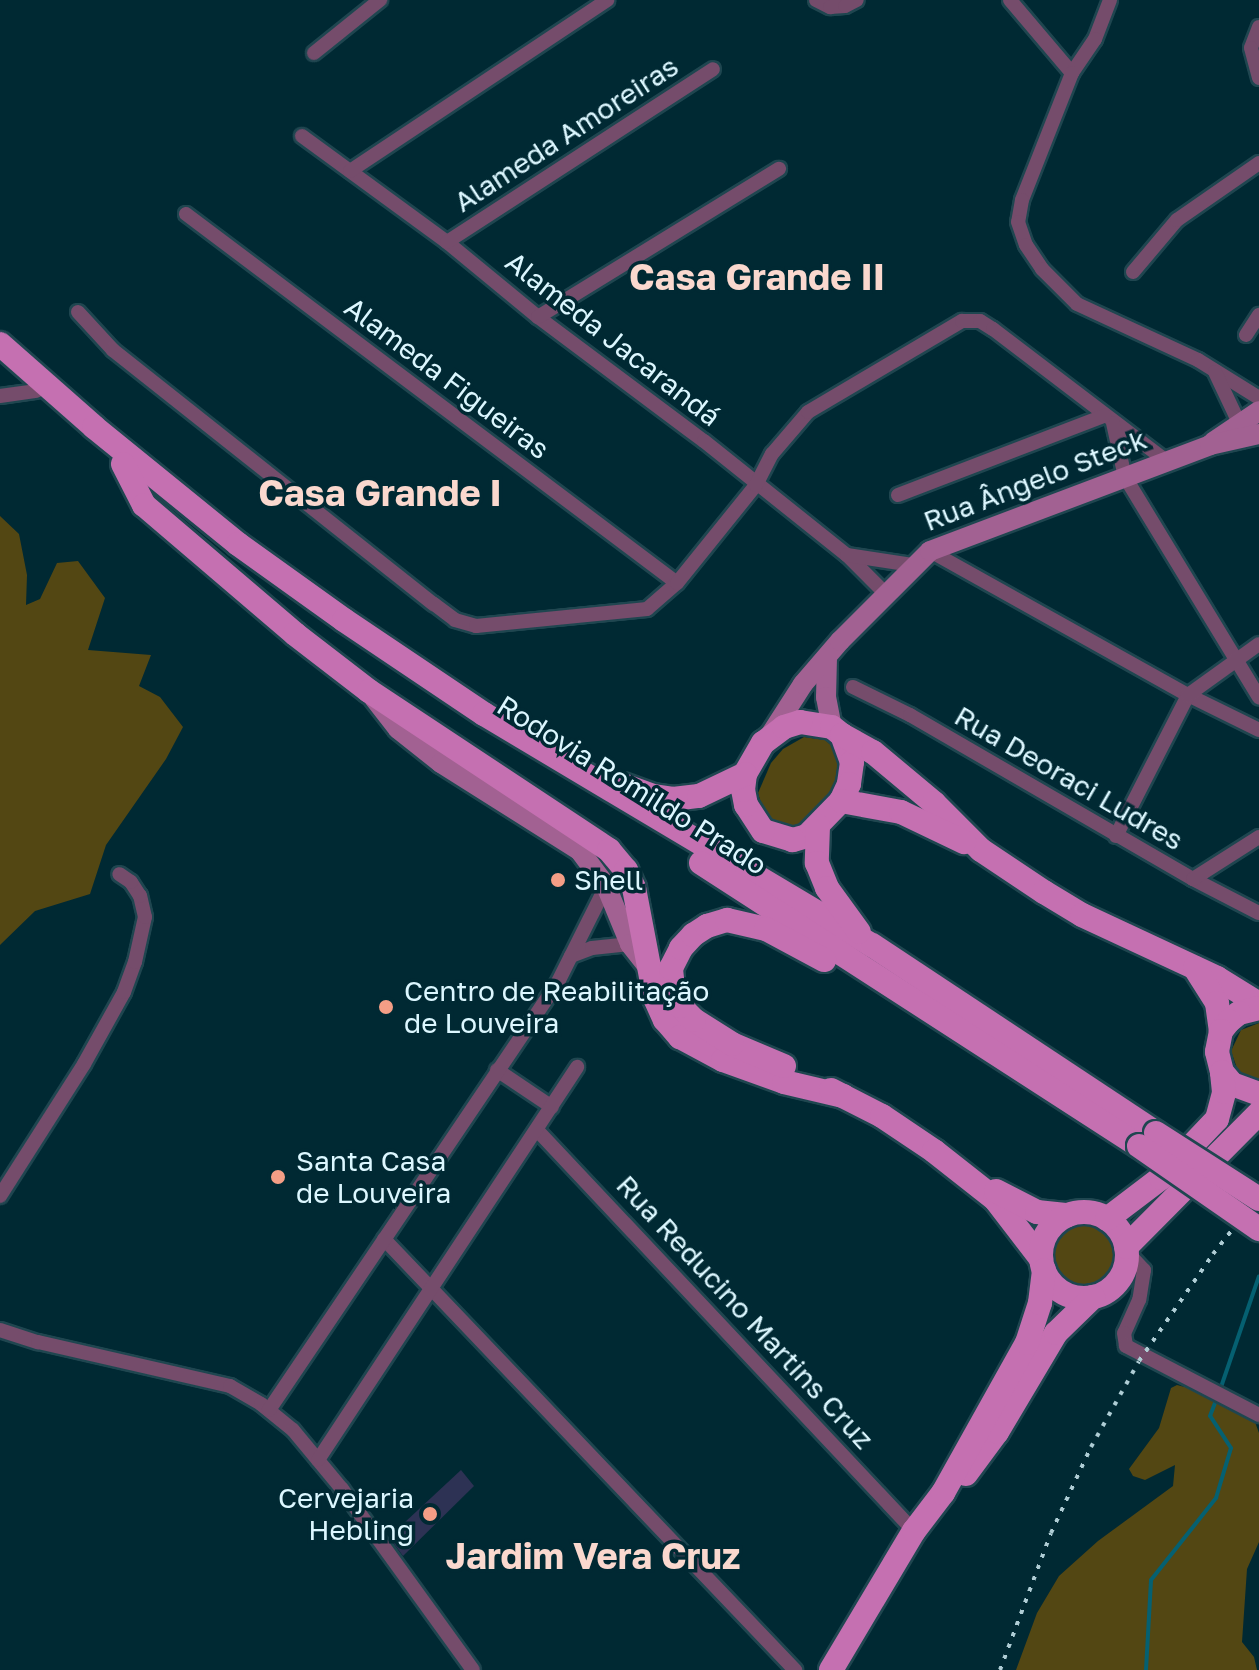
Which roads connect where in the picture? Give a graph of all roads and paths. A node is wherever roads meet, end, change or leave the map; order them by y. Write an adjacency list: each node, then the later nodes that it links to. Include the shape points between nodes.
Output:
1 (380, 0): 8 (street)
2 (607, 0): 15 (street)
3 (816, 0): 4 (street, via 830,7)
4 (857, 0)
5 (1010, 0): 10 (street)
6 (1110, 0): 10 (street, via 1095,39)
7 (1259, 27): 11 (street, via 1251,48)
8 (314, 53)
9 (713, 69): 17 (street, Alameda Amoreiras)
10 (1072, 73): 25 (street, via 1022,200 1018,222 1026,245 1077,304)
11 (1259, 78)
12 (302, 136): 15 (street, Alameda Jacarandá)
13 (1259, 163): 18 (street, via 1177,220)
14 (779, 169): 21 (street)
15 (350, 171): 17 (street, Alameda Jacarandá)
16 (186, 214): 40 (street, Alameda Figueiras)
17 (447, 242): 21 (street, Alameda Jacarandá)
18 (1133, 272)
19 (78, 312): 40 (street, via 113,350 455,620 476,626 622,615 647,609)
20 (1259, 315): 22 (street)
21 (538, 317): 35 (street, Alameda Jacarandá)
22 (1246, 335)
23 (0, 344): 49 (main road, Rodovia Romildo Prado, via 238,544)
24 (0, 357): 26 (main road, Rodovia Romildo Prado)
25 (1215, 372): 28 (street); 31 (street)
26 (37, 391): 27 (street); 33 (main road, Rodovia Romildo Prado)
27 (0, 396)
28 (1259, 398)
29 (1259, 411): 31 (main road, Rua Ângelo Steck)
30 (1109, 420): 32 (street); 34 (street); 35 (street, via 993,329 980,321 962,321 808,412 772,454); 36 (street, Rua Ângelo Steck)
31 (1248, 431): 32 (main road, Rua Ângelo Steck)
32 (1166, 461): 34 (main road, Rua Ângelo Steck)
33 (123, 464): 46 (main road, via 144,505 167,527); 65 (main road, Rodovia Romildo Prado, via 230,557 334,633)
34 (1125, 477): 37 (main road, Rua Ângelo Steck); 44 (street)
35 (756, 485): 38 (street, Alameda Jacarandá); 40 (street)
36 (898, 495)
37 (930, 551): 39 (main road, Rua Ângelo Steck); 47 (street)
38 (847, 555): 39 (street); 41 (street, Alameda Jacarandá)
39 (912, 565): 41 (main road, Rua Ângelo Steck)
40 (677, 583)
41 (885, 593): 43 (main road, Rua Ângelo Steck)
42 (1259, 644): 44 (street)
43 (827, 657): 51 (main road, via 826,697); 52 (main road, Rua Ângelo Steck)
44 (1234, 659): 47 (street); 48 (street)
45 (853, 687): 56 (street, Rua Deoraci Ludres)
46 (369, 691): 61 (main road, via 398,729 441,763 580,851); 66 (main road, via 609,850 634,888)
47 (1188, 695): 50 (street); 56 (street)
48 (1259, 697)
49 (484, 714): 53 (main road, via 654,796 699,796); 65 (main road, Rodovia Romildo Prado)
50 (1259, 730)
51 (837, 731): 52 (main road, via 800,722); 54 (main road, via 852,762); 58 (main road, via 913,785)
52 (771, 734): 53 (main road, Rua Ângelo Steck)
53 (745, 774): 55 (main road, via 746,805 763,831 793,840)
54 (841, 801): 55 (main road); 58 (main road, via 901,812)
55 (818, 826): 65 (main road, via 817,863)
56 (1116, 836): 60 (street, Rua Deoraci Ludres)
57 (1259, 837): 60 (street)
58 (981, 850): 67 (main road, via 1082,915)
59 (119, 874): 80 (street, via 140,896 145,917 124,992)
60 (1193, 879): 62 (street, Rua Deoraci Ludres)
61 (606, 886): 63 (main road); 64 (street)
62 (1259, 913)
63 (630, 944): 64 (street); 66 (main road)
64 (570, 956): 71 (street)
65 (866, 956): 74 (main road, via 835,966 766,929 727,920 693,935 671,968 680,1006 694,1020 732,1044); 78 (main road, Rodovia Romildo Prado)
66 (649, 968): 74 (main road, via 665,1020 690,1043 775,1079)
67 (1195, 968): 68 (main road); 69 (main road, via 1217,1003)
68 (1259, 1006): 69 (main road, via 1239,1013)
69 (1221, 1031): 72 (main road, via 1217,1052)
70 (577, 1067): 75 (street)
71 (497, 1070): 75 (street); 85 (street)
72 (1222, 1072): 73 (main road, via 1232,1084); 83 (main road, via 1224,1092 1217,1119 1161,1178)
73 (1259, 1094)
74 (843, 1096): 79 (main road, via 882,1116)
75 (552, 1107): 77 (street)
76 (1259, 1113): 86 (main road)
77 (537, 1130): 88 (street); 95 (street, Rua Reducino Martins Cruz)
78 (1148, 1139): 81 (main road, Rodovia Romildo Prado, bridge); 84 (main road, Rodovia Romildo Prado, bridge)
79 (972, 1181): 82 (main road, via 1037,1212); 87 (main road, via 1005,1209)
80 (0, 1196)
81 (1259, 1199)
82 (1068, 1215): 83 (main road, via 1081,1212); 87 (main road, via 1047,1233)
83 (1107, 1219): 86 (main road)
84 (1259, 1229)
85 (384, 1239): 88 (street); 91 (street)
86 (1127, 1250): 89 (main road, via 1119,1281); 92 (street, via 1144,1270 1144,1284 1123,1341 1132,1351)
87 (1043, 1264): 89 (main road, via 1064,1293); 94 (main road, via 1040,1303 1027,1343)
88 (432, 1287): 93 (street); 97 (street)
89 (1093, 1297): 94 (main road, via 1056,1333 980,1458)
90 (0, 1330): 91 (street, via 230,1386)
91 (269, 1410): 93 (street)
92 (1259, 1415)
93 (318, 1460): 96 (street)
94 (943, 1493): 95 (main road)
95 (914, 1531): 98 (main road)
96 (473, 1670)
97 (795, 1670)
98 (831, 1670)

